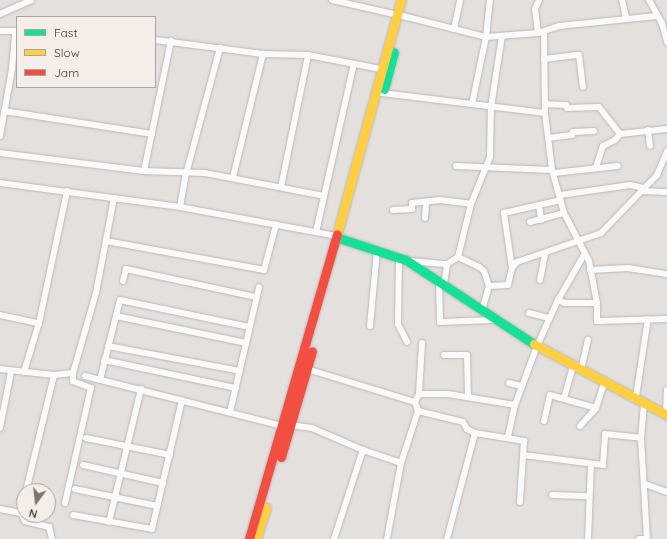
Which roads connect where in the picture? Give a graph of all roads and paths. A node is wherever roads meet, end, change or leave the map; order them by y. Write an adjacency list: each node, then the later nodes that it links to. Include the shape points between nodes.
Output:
1 (30, 0): 10 (street)
2 (332, 0): 11 (street)
3 (401, 0): 11 (main road)
4 (408, 0): 11 (main road)
5 (460, 0): 15 (street)
6 (490, 0): 20 (street)
7 (539, 0): 18 (street, via 535,9)
8 (622, 0): 13 (street)
9 (649, 0): 12 (street)
10 (0, 14)
11 (400, 16): 15 (street); 30 (main road); 33 (main road)
12 (656, 16): 13 (street); 14 (street)
13 (626, 18): 18 (street, via 559,26)
14 (665, 23): 23 (street)
15 (454, 29): 20 (street)
16 (0, 31): 17 (street)
17 (16, 31): 29 (street)
18 (541, 32): 19 (street); 27 (street)
19 (502, 36): 20 (street); 36 (street)
20 (486, 37): 34 (street)
21 (156, 40): 22 (street)
22 (171, 41): 24 (street); 31 (street)
23 (667, 42)
24 (220, 48): 25 (street); 56 (street)
25 (263, 54): 26 (street); 57 (street)
26 (308, 55): 28 (street); 59 (street)
27 (544, 59): 32 (street, via 578,55); 35 (street)
28 (354, 64): 30 (street); 63 (street)
29 (14, 69): 37 (street)
30 (381, 69): 77 (main road)
31 (158, 84): 42 (street)
32 (583, 87)
33 (382, 93): 34 (street); 77 (main road)
34 (472, 104): 36 (street)
35 (545, 104): 38 (street); 43 (street, via 566,105 567,108 599,107)
36 (491, 107): 38 (street); 53 (street, via 490,157)
37 (4, 111): 42 (street); 44 (street)
38 (545, 113): 45 (street)
39 (667, 129): 40 (street)
40 (648, 130): 43 (street); 46 (street)
41 (594, 131): 45 (street, via 573,132 572,135)
42 (152, 134): 54 (street)
43 (620, 134): 52 (street, via 615,140 603,146)
44 (0, 136)
45 (548, 138): 55 (street)
46 (650, 146)
47 (667, 151): 49 (street)
48 (0, 153): 54 (street)
49 (665, 158): 60 (street, via 657,175)
50 (456, 166): 53 (street)
51 (618, 166): 52 (street)
52 (596, 167): 55 (street)
53 (486, 168): 55 (street); 67 (street)
54 (144, 171): 56 (street)
55 (553, 171): 65 (street)
56 (186, 174): 57 (street, via 205,173); 69 (street)
57 (232, 177): 59 (street)
58 (0, 183): 61 (street)
59 (280, 188): 63 (street)
60 (642, 190): 62 (street); 65 (street, via 630,185); 79 (street, via 601,233)
61 (67, 191): 64 (street); 105 (street)
62 (667, 192)
63 (324, 196): 76 (street)
64 (114, 198): 69 (street); 78 (street)
65 (561, 198): 68 (street); 71 (street)
66 (426, 202): 67 (street, via 440,200); 70 (street, via 412,203 412,209); 72 (street)
67 (471, 204): 83 (street)
68 (538, 205): 73 (street); 86 (street, via 504,213)
69 (180, 207): 75 (street)
70 (393, 210)
71 (564, 213): 73 (street); 79 (street)
72 (425, 218)
73 (541, 220): 74 (street)
74 (530, 222)
75 (276, 225): 76 (street); 78 (street, via 264,270)
76 (316, 232): 77 (street)
77 (340, 238): 80 (main road); 117 (main road); 127 (main road)
78 (106, 241): 122 (street, via 96,292)
79 (580, 242): 81 (street); 82 (street)
80 (377, 250): 84 (main road); 106 (street)
81 (585, 253): 87 (street); 95 (street)
82 (545, 254): 86 (street, via 517,262); 89 (street)
83 (458, 257): 85 (street); 92 (street, via 484,271)
84 (403, 259): 85 (street); 91 (main road); 109 (street, via 398,324)
85 (447, 264): 91 (street)
86 (512, 268): 92 (street, via 508,285)
87 (590, 270): 88 (street, via 636,269); 96 (street)
88 (667, 274)
89 (540, 280)
90 (123, 281): 94 (street, via 126,269)
91 (442, 282): 97 (main road); 104 (street, via 440,322)
92 (489, 286): 97 (street)
93 (259, 287): 94 (street)
94 (256, 297): 107 (street)
95 (558, 300): 96 (street, via 566,303); 101 (street)
96 (597, 303): 102 (street, via 597,321)
97 (482, 310): 104 (main road)
98 (528, 313): 101 (street)
99 (0, 315): 105 (street)
100 (116, 316): 107 (street, via 120,300); 110 (street); 112 (street)
101 (549, 318): 113 (street)
102 (648, 319): 103 (street); 135 (street)
103 (667, 319)
104 (495, 320): 113 (main road)
105 (39, 323): 121 (street)
106 (370, 326)
107 (249, 327): 110 (street)
108 (588, 340): 118 (street)
109 (407, 342)
110 (246, 343): 119 (street)
111 (422, 343): 133 (street)
112 (108, 346): 115 (street); 119 (street)
113 (537, 346): 118 (main road); 129 (street, via 530,371)
114 (444, 355): 134 (street, via 467,355)
115 (104, 360): 125 (street); 130 (street)
116 (0, 369): 120 (street)
117 (307, 369): 127 (main road); 138 (street)
118 (577, 369): 126 (main road); 136 (street)
119 (240, 371): 130 (street)
120 (11, 372): 121 (street); 145 (street)
121 (24, 372): 123 (street)
122 (73, 373): 123 (street); 170 (street, via 73,381 91,388)
123 (54, 375): 163 (street)
124 (85, 376): 125 (street)
125 (100, 380): 131 (street)
126 (605, 380): 135 (main road); 141 (street)
127 (299, 383): 147 (main road)
128 (509, 383): 129 (street)
129 (521, 386): 140 (street)
130 (236, 388): 143 (street)
131 (141, 389): 137 (street); 154 (street)
132 (667, 390): 144 (street)
133 (419, 394): 134 (street); 138 (street)
134 (468, 396): 140 (street)
135 (636, 397): 139 (main road)
136 (564, 398): 141 (street); 146 (street, via 550,395)
137 (182, 400): 143 (street); 157 (street)
138 (415, 402): 142 (street)
139 (644, 404): 144 (main road); 153 (street)
140 (515, 405): 151 (street)
141 (596, 408): 148 (street)
142 (418, 411): 150 (street, via 463,422 467,429); 158 (street)
143 (230, 412): 147 (street)
144 (666, 415)
145 (1, 417): 149 (street)
146 (544, 420)
147 (286, 425): 155 (street, via 312,428); 179 (main road); 180 (main road)
148 (580, 426)
149 (0, 428)
150 (475, 433): 151 (street); 183 (street)
151 (508, 437): 156 (street, via 524,441)
152 (86, 438): 154 (street)
153 (640, 438): 160 (street, via 605,434 603,465); 164 (street)
154 (127, 447): 157 (street); 161 (street)
155 (363, 450): 158 (street); 181 (street)
156 (523, 454): 160 (street); 171 (street)
157 (170, 455): 162 (street)
158 (401, 463): 182 (street)
159 (83, 465): 161 (street)
160 (591, 465): 168 (street)
161 (120, 473): 162 (street); 169 (street)
162 (163, 482): 172 (street)
163 (28, 483)
164 (645, 484): 166 (street); 186 (street)
165 (75, 489): 169 (street)
166 (667, 492)
167 (552, 495): 168 (street)
168 (589, 496): 184 (street)
169 (115, 497): 172 (street); 176 (street)
170 (65, 502)
171 (520, 502)
172 (157, 506): 176 (street, via 152,529)
173 (0, 509): 174 (street)
174 (16, 512)
175 (73, 515): 176 (street)
176 (109, 522)
177 (33, 523): 178 (street, via 49,527)
178 (52, 539)
179 (249, 539)
180 (256, 539)
181 (334, 539)
182 (387, 539)
183 (447, 539)
184 (588, 539)
185 (639, 539): 186 (street)
186 (647, 539)

